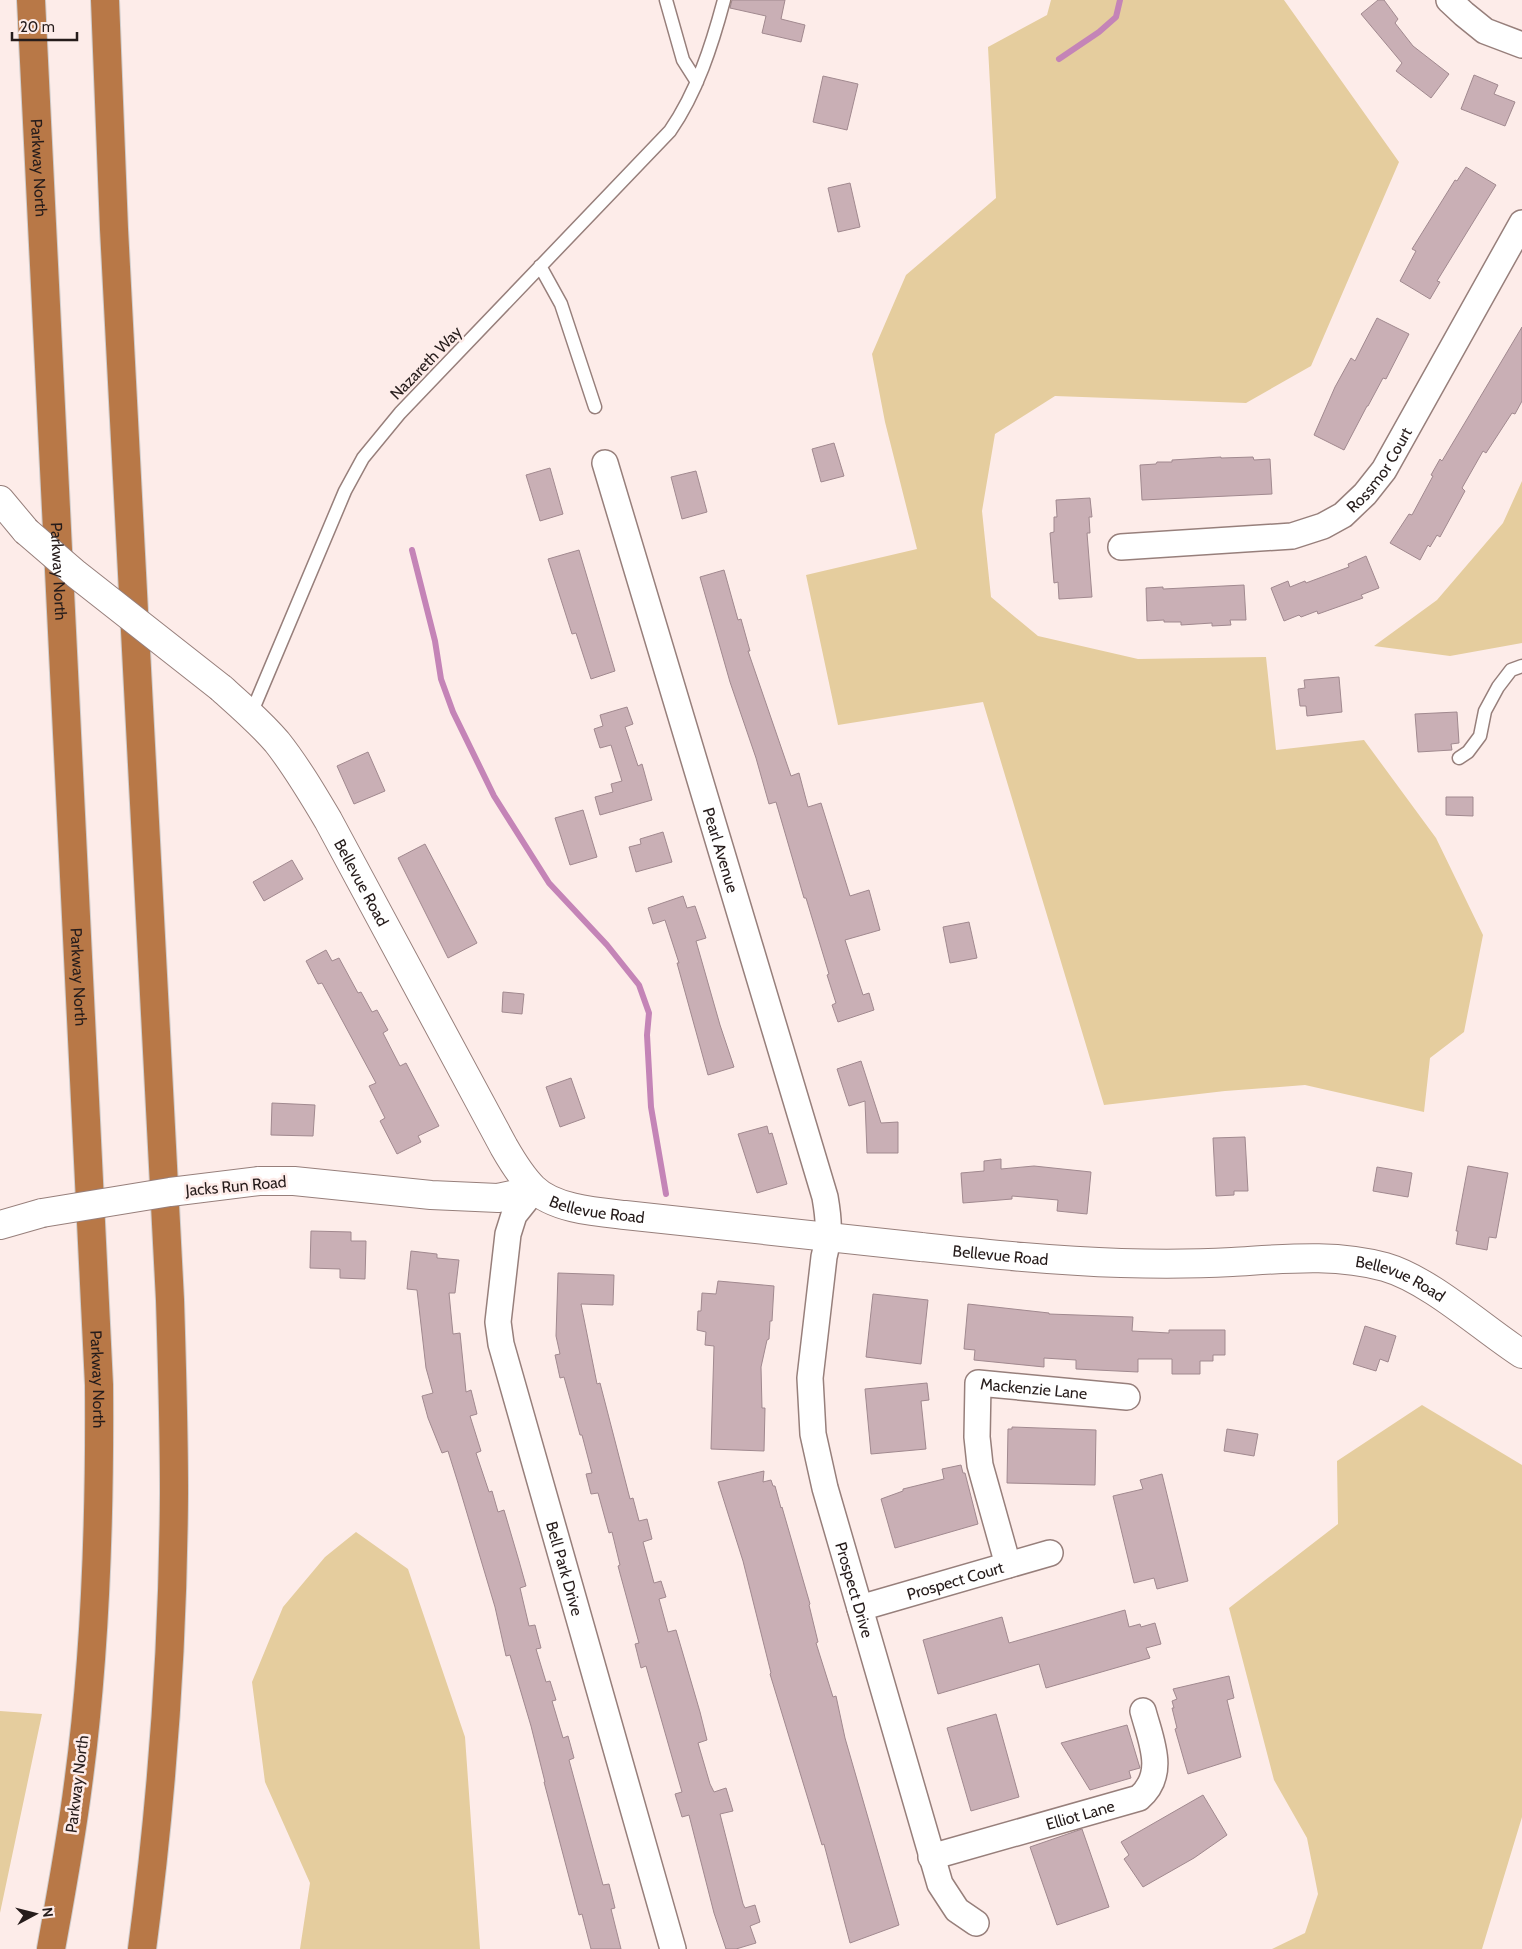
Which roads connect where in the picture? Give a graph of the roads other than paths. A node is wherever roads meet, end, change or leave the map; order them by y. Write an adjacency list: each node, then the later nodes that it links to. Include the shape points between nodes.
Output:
1 (31, 0): 29 (highway, Parkway North, via 100,1405 100,1493 90,1672 79,1784)
2 (104, 0): 30 (highway, via 173,1408 174,1493 166,1686)
3 (666, 0): 7 (lane, via 682,60)
4 (724, 0): 7 (lane, Nazareth Way)
5 (1449, 0): 6 (street, via 1485,31)
6 (1522, 44)
7 (697, 82): 9 (lane, Nazareth Way, via 670,131)
8 (1522, 224): 14 (street, Rossmor Court, via 1384,470 1366,494 1343,515 1323,526 1292,536)
9 (540, 266): 10 (lane, via 561,304); 16 (lane, Nazareth Way, via 400,413 363,458 345,491)
10 (595, 408)
11 (605, 463): 20 (street, Pearl Avenue, via 825,1197)
12 (0, 500): 13 (street, Bellevue Road)
13 (15, 527): 16 (street, Bellevue Road, bridge)
14 (1121, 546)
15 (1522, 666): 17 (lane, via 1511,670 1498,687 1485,711 1480,736)
16 (251, 714): 18 (street, Bellevue Road, via 300,774 328,820 491,1125)
17 (1459, 758)
18 (534, 1190): 19 (street, Jacks Run Road, bridge, via 498,1198 259,1181 42,1213); 20 (street, Bellevue Road, via 581,1209); 31 (street, Bell Park Drive, via 514,1215 508,1234 498,1322 501,1344)
19 (0, 1226)
20 (829, 1238): 21 (street, Bellevue Road, via 1119,1263 1195,1264 1294,1258 1358,1261 1387,1268 1412,1279); 25 (street, Prospect Drive, via 810,1378 813,1434)
21 (1522, 1354)
22 (1126, 1396): 24 (street, Mackenzie Lane, via 978,1384 980,1465)
23 (1050, 1553): 24 (street, Prospect Court)
24 (1008, 1565): 25 (street, Prospect Court)
25 (860, 1608): 27 (street, Prospect Drive)
26 (1143, 1711): 27 (street, Elliot Lane, via 1155,1763 1151,1785 1139,1798)
27 (931, 1857): 28 (street, Prospect Drive, via 949,1900)
28 (976, 1923)
29 (52, 1949)
30 (142, 1949)
31 (673, 1949)

